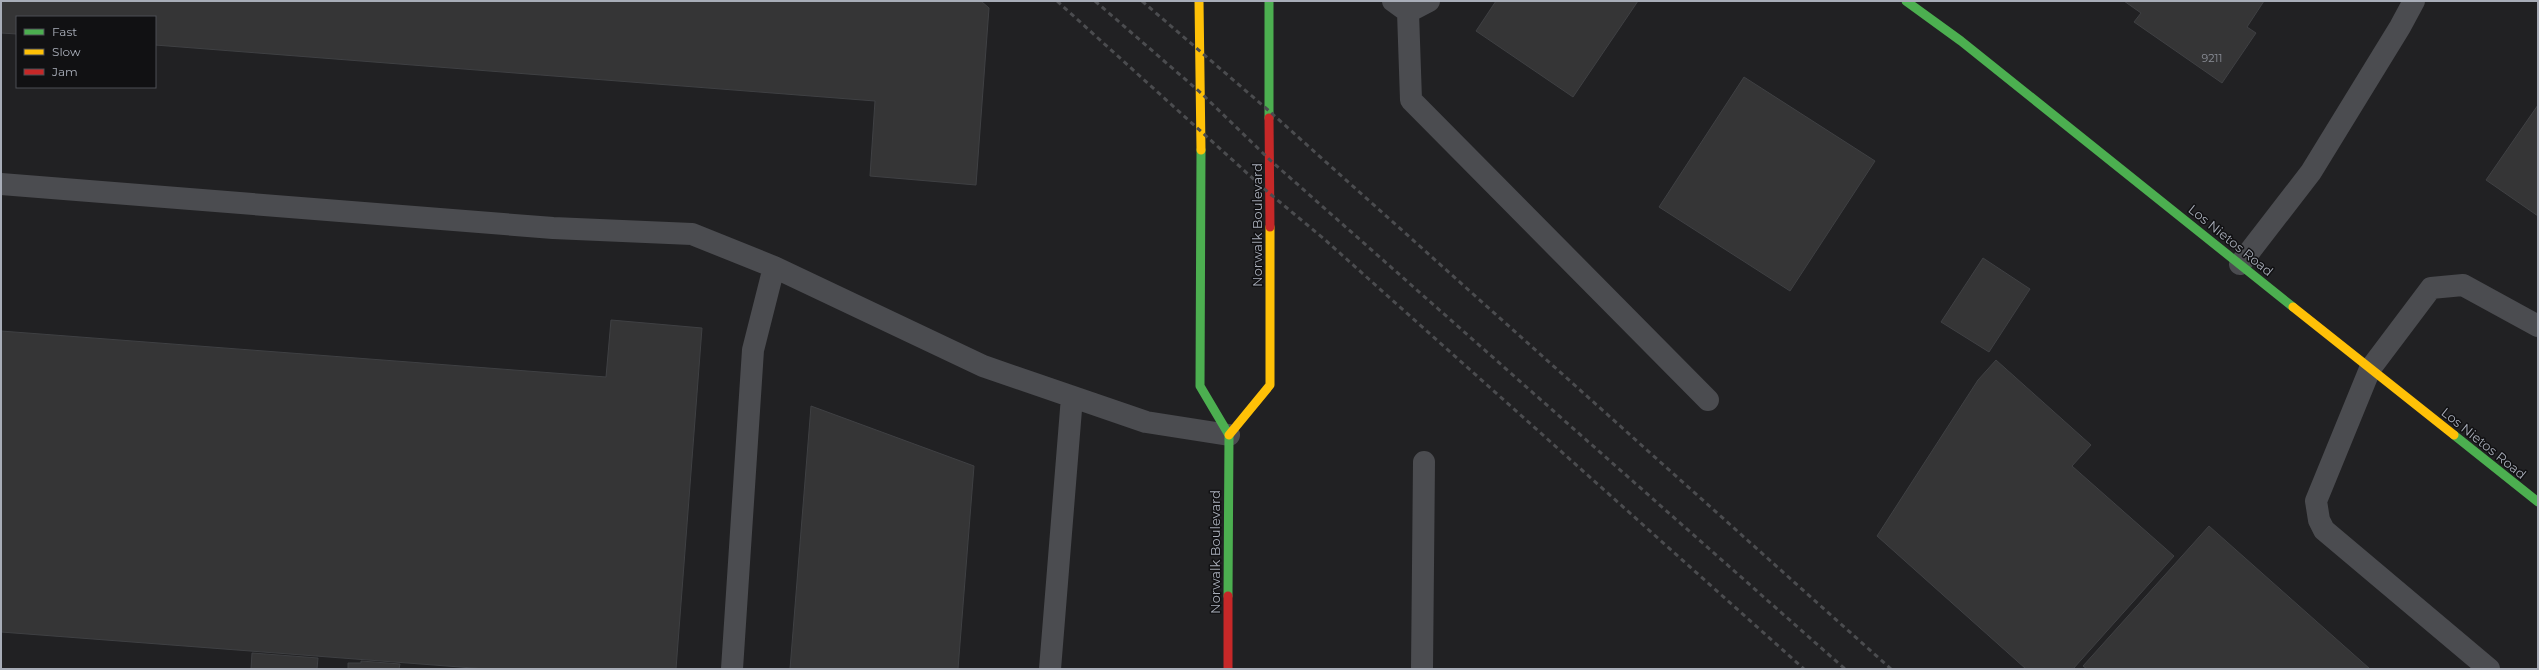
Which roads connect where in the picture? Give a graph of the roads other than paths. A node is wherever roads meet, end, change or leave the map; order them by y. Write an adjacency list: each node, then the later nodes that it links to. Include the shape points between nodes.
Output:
1 (1199, 1): 14 (main road, via 1200,386)
2 (1268, 1): 14 (main road, Norwalk Boulevard, via 1270,385)
3 (1429, 1): 6 (lane)
4 (1906, 1): 8 (main road, Los Nietos Road, via 1961,41)
5 (2414, 1): 8 (lane, via 2312,172)
6 (1401, 7): 13 (lane, via 1410,100)
7 (1, 184): 9 (lane, via 553,228 692,234)
8 (2240, 264): 11 (main road, Los Nietos Road)
9 (774, 268): 12 (lane, via 983,366); 17 (lane, via 753,350)
10 (2538, 326): 11 (lane, via 2463,285 2431,288)
11 (2370, 369): 16 (main road, Los Nietos Road); 21 (lane, via 2316,501 2319,520 2324,530)
12 (1072, 396): 14 (lane, via 1146,422); 18 (lane)
13 (1708, 400)
14 (1229, 435): 19 (main road, Norwalk Boulevard)
15 (1424, 462): 20 (lane)
16 (2538, 502)
17 (732, 669)
18 (1050, 669)
19 (1228, 669)
20 (1422, 669)
21 (2489, 669)

